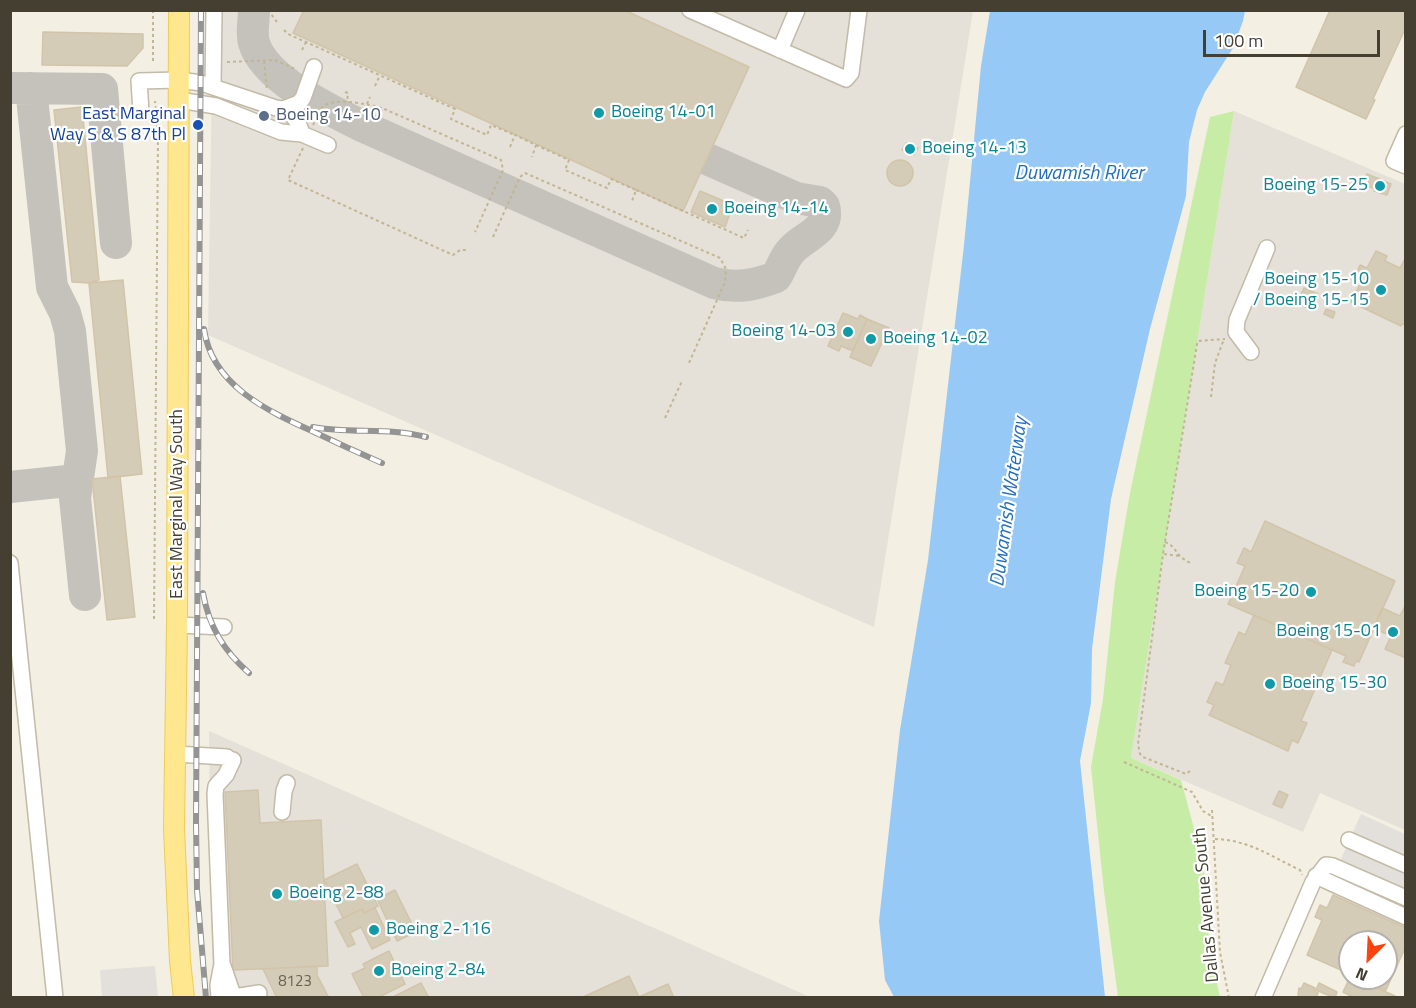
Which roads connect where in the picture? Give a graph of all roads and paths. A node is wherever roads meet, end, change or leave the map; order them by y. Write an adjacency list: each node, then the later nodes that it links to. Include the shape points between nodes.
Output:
1 (153, 10): 13 (path)
2 (179, 10): 19 (main road, East Marginal Way South)
3 (214, 10): 15 (street)
4 (268, 10): 8 (path)
5 (690, 10): 12 (street)
6 (797, 10): 12 (street)
7 (859, 10): 12 (street, via 849,78)
8 (277, 22)
9 (284, 30): 10 (path)
10 (306, 42): 11 (path); 18 (path)
11 (302, 50)
12 (780, 50)
13 (153, 61)
14 (264, 61): 15 (path); 17 (path, via 275,60); 24 (path)
15 (213, 62): 20 (street)
16 (314, 68): 29 (street, via 303,98)
17 (295, 69)
18 (380, 75): 21 (path); 33 (path, via 455,109 451,119 487,135 491,125)
19 (179, 80): 20 (street); 26 (main road, East Marginal Way South); 30 (street, via 139,81)
20 (213, 86): 29 (street)
21 (375, 86)
22 (345, 92): 27 (path)
23 (154, 93): 63 (path, via 158,157)
24 (266, 96)
25 (370, 97): 28 (path)
26 (179, 100): 35 (street, via 216,106 281,132); 64 (main road, East Marginal Way South)
27 (347, 103): 28 (path); 35 (path, via 326,105)
28 (367, 104): 32 (path)
29 (283, 109): 35 (street, via 299,122)
30 (141, 112)
31 (446, 130): 32 (path)
32 (444, 135): 46 (path, via 503,162)
33 (515, 135): 37 (path); 38 (path)
34 (1406, 135): 40 (street)
35 (306, 136): 36 (street); 49 (path, via 288,180 453,255)
36 (328, 145)
37 (536, 145): 39 (path); 41 (path, via 569,160 565,170 596,184 606,188 611,179)
38 (510, 147)
39 (531, 157)
40 (1400, 163)
41 (636, 190): 42 (path); 45 (path, via 744,238)
42 (632, 201)
43 (627, 211): 44 (path)
44 (625, 216): 47 (path, via 525,172); 51 (path, via 717,256)
45 (748, 230)
46 (475, 232)
47 (493, 237)
48 (1267, 248): 52 (street)
49 (466, 250)
50 (732, 268): 51 (path)
51 (726, 269): 54 (path, via 724,286)
52 (1232, 338): 53 (street); 56 (path, via 1215,363); 58 (path, via 1201,340 1197,344)
53 (1251, 352)
54 (689, 363)
55 (682, 381): 57 (path)
56 (1211, 398)
57 (665, 418)
58 (1164, 542): 59 (path); 60 (path, via 1173,545)
59 (1162, 554): 60 (path); 68 (path, via 1138,744 1143,757 1186,774)
60 (1179, 556): 62 (path)
61 (10, 563): 81 (street)
62 (1191, 563)
63 (154, 619)
64 (177, 625): 65 (street); 66 (main road, East Marginal Way South)
65 (224, 627)
66 (175, 754): 80 (street, via 230,758 226,776 216,786 215,794 222,964); 82 (main road, East Marginal Way South, via 174,829)
67 (1124, 762): 72 (path, via 1192,792 1203,811)
68 (1190, 771)
69 (287, 783): 71 (street)
70 (1212, 810): 72 (path, Dallas Avenue South)
71 (282, 813)
72 (1213, 817): 73 (path, Dallas Avenue South)
73 (1215, 839): 76 (path, via 1250,845); 83 (path, Dallas Avenue South, via 1219,936)
74 (1349, 840): 75 (street)
75 (1406, 865)
76 (1310, 877): 77 (street, via 1326,865 1333,866); 78 (street); 84 (street)
77 (1406, 898)
78 (1406, 917)
79 (259, 993): 80 (street)
80 (229, 997)
81 (55, 998)
82 (184, 998)
83 (1229, 998)
84 (1263, 998)

